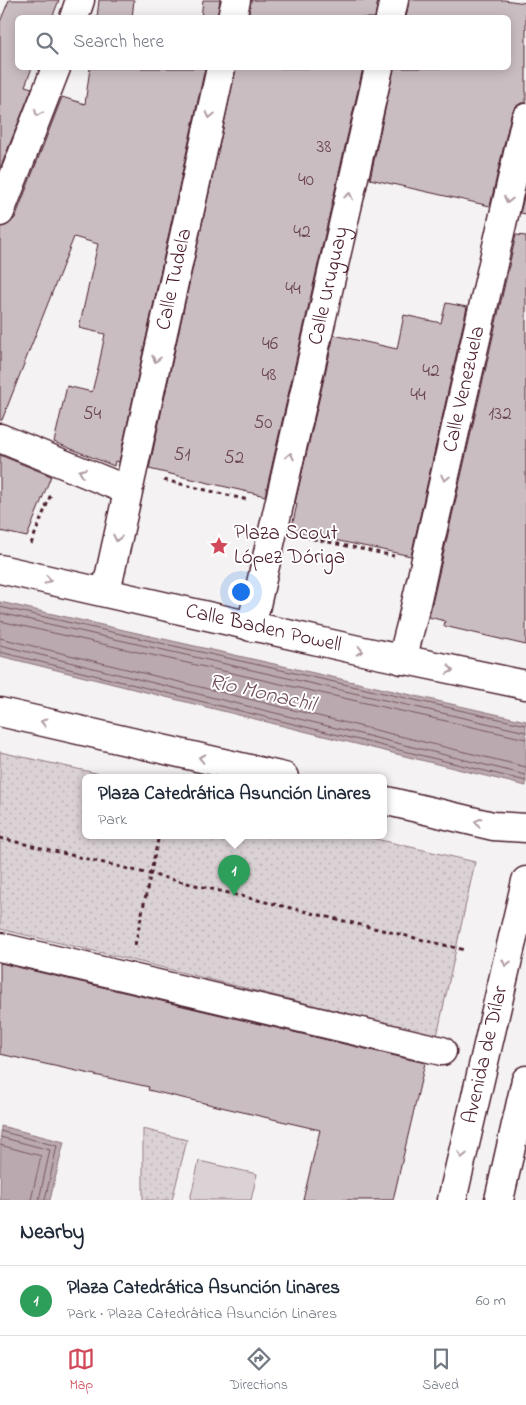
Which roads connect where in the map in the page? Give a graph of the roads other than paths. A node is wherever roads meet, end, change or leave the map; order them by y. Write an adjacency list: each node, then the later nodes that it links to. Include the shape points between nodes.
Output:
1 (80, 0): 4 (street)
2 (236, 0): 5 (street)
3 (394, 0): 6 (street)
4 (75, 15)
5 (233, 15)
6 (391, 15)
7 (55, 70): 11 (street, one-way to 11)
8 (221, 70): 13 (street, Calle Tudela, one-way to 13)
9 (378, 70): 16 (street, Calle Uruguay, one-way to 9)
10 (526, 118): 17 (street, Calle Venezuela, one-way to 17)
11 (0, 212)
12 (0, 438): 13 (street, one-way to 12)
13 (127, 490): 15 (street, one-way to 15)
14 (0, 569): 15 (street, Calle Baden Powell, one-way to 15)
15 (106, 592): 16 (street, Calle Baden Powell)
16 (251, 627): 17 (street, Calle Baden Powell, one-way to 17)
17 (402, 660): 18 (street, Calle Baden Powell, one-way to 18)
18 (526, 685)
19 (0, 712): 20 (street, one-way to 19)
20 (271, 774)
21 (387, 801): 22 (street, one-way to 21, via 494,826)
22 (526, 828)
23 (526, 881): 27 (street, Avenida de Dílar, one-way to 27)
24 (0, 947): 25 (street)
25 (442, 1051)
26 (526, 1080): 28 (street)
27 (452, 1200)
28 (499, 1200)

